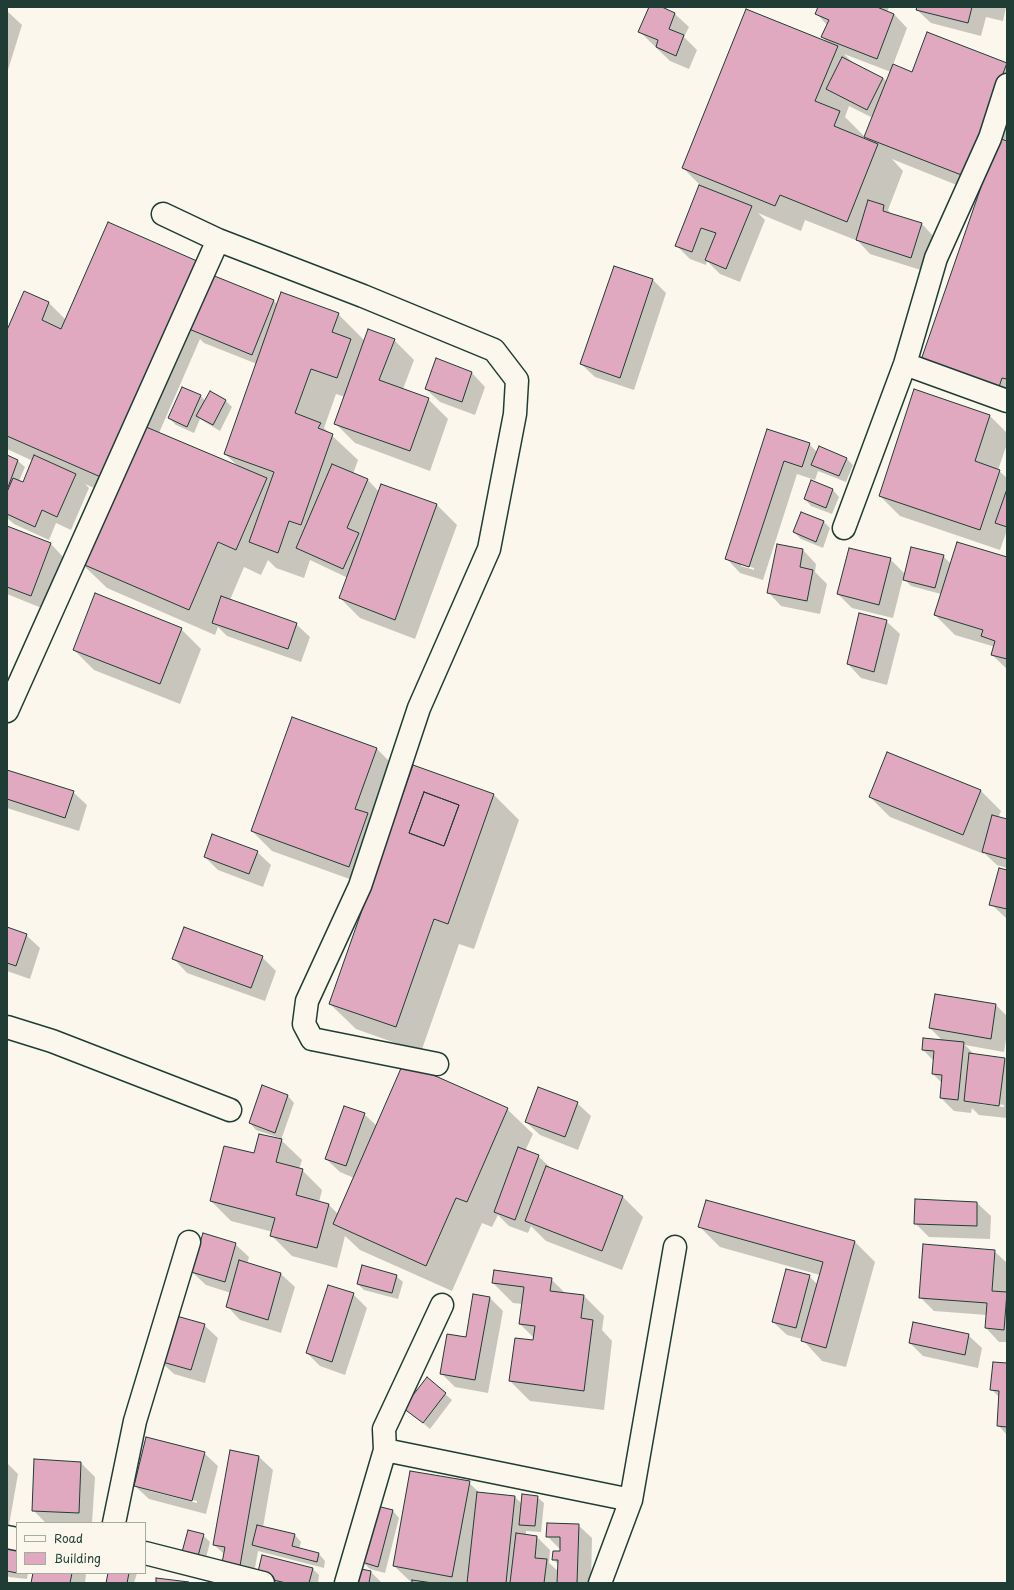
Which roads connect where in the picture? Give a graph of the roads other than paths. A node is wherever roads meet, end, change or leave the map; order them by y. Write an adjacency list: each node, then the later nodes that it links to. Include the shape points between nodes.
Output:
1 (1007, 85): 4 (street, via 990,138 936,258)
2 (163, 214): 3 (street)
3 (218, 240): 7 (street); 9 (street, via 494,350 517,380 515,414 489,549 419,708 360,886 307,1001 304,1024 312,1039)
4 (905, 364): 5 (street); 6 (street)
5 (1007, 401)
6 (844, 528)
7 (7, 711)
8 (7, 1027): 10 (street, via 52,1041)
9 (437, 1064)
10 (230, 1110)
11 (188, 1242): 16 (street, via 135,1421)
12 (675, 1247): 15 (street)
13 (442, 1305): 14 (street, via 384,1429)
14 (385, 1450): 15 (street); 19 (street)
15 (631, 1500): 20 (street)
16 (114, 1522)
17 (146, 1554): 18 (street)
18 (263, 1583)
19 (346, 1583)
20 (600, 1583)

